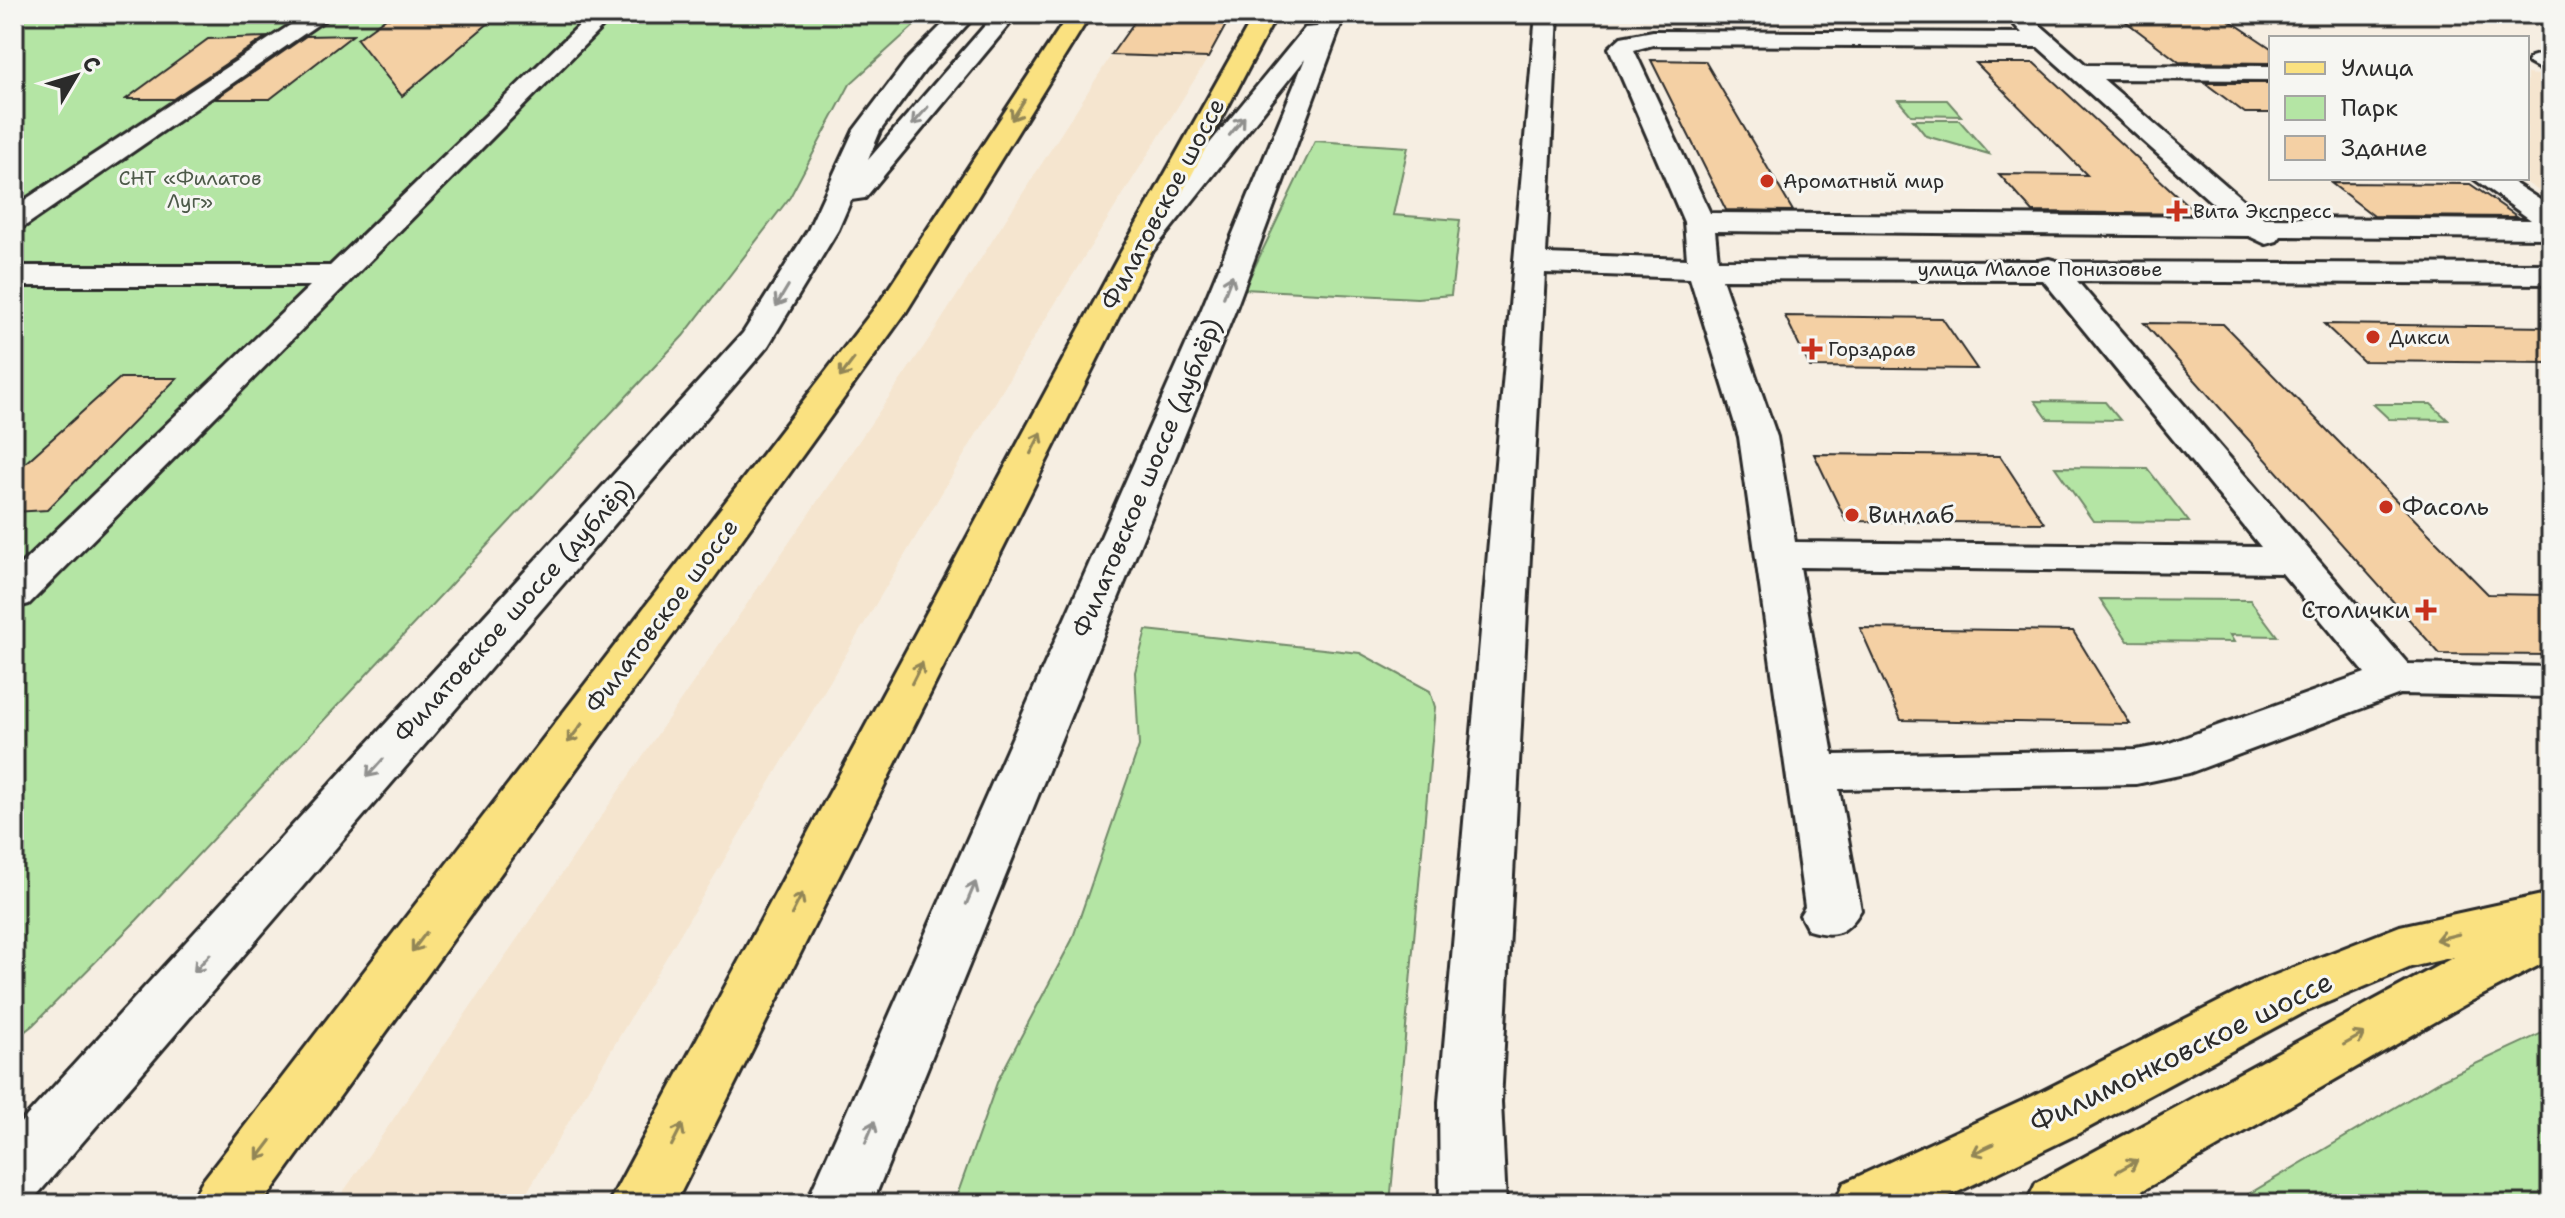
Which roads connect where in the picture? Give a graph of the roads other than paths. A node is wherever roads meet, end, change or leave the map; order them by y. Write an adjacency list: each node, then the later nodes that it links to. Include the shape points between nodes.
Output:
1 (322, 14): 19 (street)
2 (604, 14): 32 (street)
3 (966, 14): 24 (street, Филатовское шоссе (дублёр), via 916,65 867,130)
4 (1007, 14): 24 (street, one-way to 24)
5 (1066, 14): 13 (street)
6 (1080, 14): 13 (main road, Филатовское шоссе)
7 (1266, 14): 25 (main road, Филатовское шоссе)
8 (1328, 14): 25 (street, one-way to 8)
9 (1334, 14): 45 (street, Филатовское шоссе (дублёр), one-way to 9, via 1218,311)
10 (1547, 14): 26 (street)
11 (2014, 14): 12 (street)
12 (2043, 40): 16 (street); 21 (street, via 1629,42 1620,51)
13 (1060, 44): 43 (main road, Филатовское шоссе, one-way to 43, via 894,305)
14 (2551, 58): 15 (street, via 2539,62)
15 (2551, 68)
16 (2079, 72): 17 (street); 22 (street)
17 (2269, 73)
18 (2490, 180): 20 (street)
19 (14, 220)
20 (2551, 220)
21 (1699, 222): 22 (street); 28 (street)
22 (2256, 227): 23 (street); 29 (street)
23 (2551, 229)
24 (823, 230): 42 (street, Филатовское шоссе (дублёр), one-way to 42, via 756,339)
25 (1136, 252): 44 (main road, Филатовское шоссе, one-way to 25)
26 (1530, 263): 28 (street, улица Малое Понизовье); 46 (street, via 1470,1102)
27 (2049, 268): 28 (street, улица Малое Понизовье); 29 (street, улица Малое Понизовье); 34 (street)
28 (1703, 269): 33 (street, via 1758,437)
29 (2307, 271): 30 (street, улица Малое Понизовье)
30 (2551, 274)
31 (14, 276): 32 (street)
32 (334, 276): 35 (street)
33 (1777, 554): 34 (street); 38 (street)
34 (2295, 560): 36 (street)
35 (14, 595)
36 (2395, 679): 37 (street); 38 (street, via 2171,761 2136,767)
37 (2551, 682)
38 (1809, 772): 40 (street, via 1833,910)
39 (2551, 914): 47 (main road, Филимонковское шоссе, one-way to 47, via 2400,948 2279,998 2055,1115)
40 (1828, 915)
41 (2551, 934): 48 (main road, one-way to 41)
42 (14, 1175)
43 (224, 1204)
44 (641, 1204)
45 (839, 1204)
46 (1473, 1204)
47 (1867, 1204)
48 (2059, 1204)

